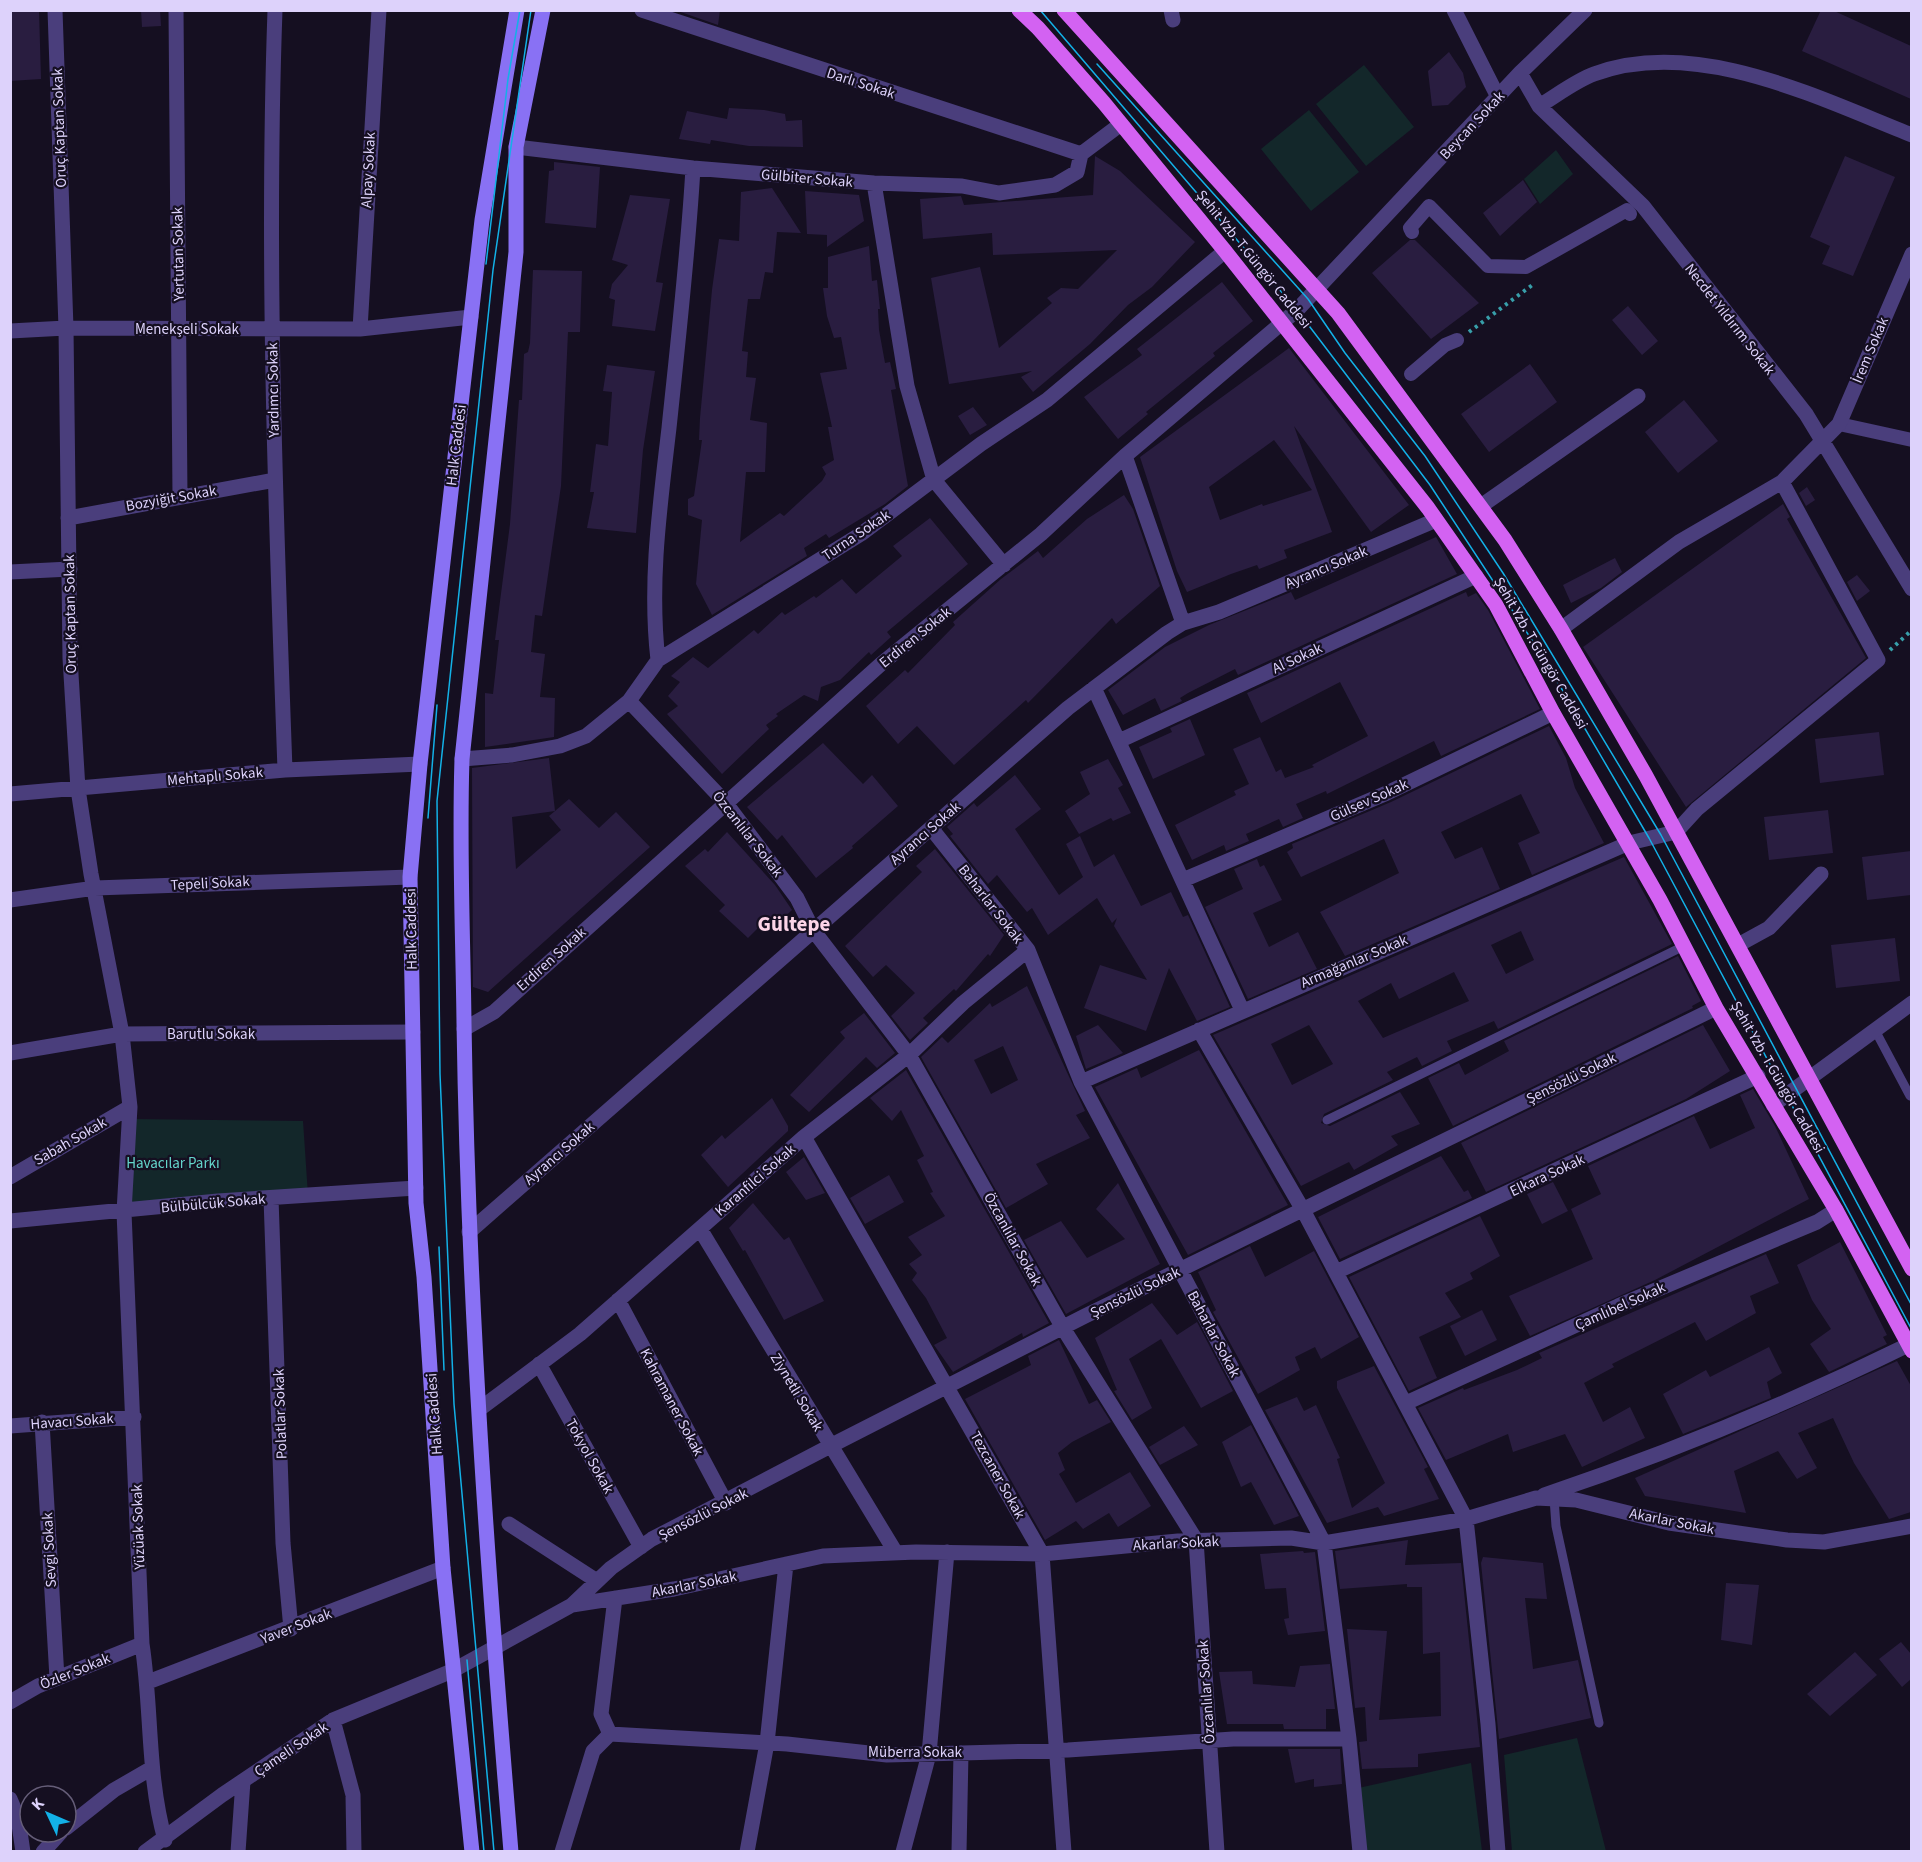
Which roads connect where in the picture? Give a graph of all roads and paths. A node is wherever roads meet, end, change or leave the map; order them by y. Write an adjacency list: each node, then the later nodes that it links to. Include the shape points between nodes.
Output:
1 (55, 10): 29 (street, Oruç Kaptan Sokak)
2 (176, 10): 30 (street, Yertutan Sokak)
3 (275, 10): 31 (street, Yardımcı Sokak)
4 (379, 10): 32 (street, Alpay Sokak)
5 (517, 10): 27 (main road, Halk Caddesi, via 482,220)
6 (543, 10): 17 (main road)
7 (642, 10): 18 (street, Darlı Sokak)
8 (1019, 10): 15 (main road, Şehit Yzb. T.Güngör Caddesi)
9 (1064, 10): 26 (main road, Şehit Yzb. T.Güngör Caddesi)
10 (1454, 10): 13 (street)
11 (1585, 10): 12 (street, Beycan Sokak)
12 (1520, 73): 13 (street, Beycan Sokak); 14 (street, Necdet Yıldırım Sokak)
13 (1498, 97): 23 (street, Beycan Sokak)
14 (1539, 106): 16 (street, via 1594,74 1643,63 1699,65 1765,78); 39 (street, Necdet Yıldırım Sokak, via 1643,206 1806,414)
15 (1121, 124): 18 (street); 24 (main road, Şehit Yzb. T.Güngör Caddesi)
16 (1911, 135)
17 (516, 147): 19 (street, Gülbiter Sokak); 62 (main road, via 516,252)
18 (1081, 154): 20 (street, Gülbiter Sokak, via 1077,172 1055,185 1011,192)
19 (693, 168): 20 (street, Gülbiter Sokak); 56 (street, via 688,249 655,543)
20 (874, 183): 42 (street, via 907,386)
21 (1630, 214): 22 (street, via 1627,210 1526,267 1488,266 1429,206 1410,228)
22 (1412, 232)
23 (1362, 243): 26 (street, Erdiren Sokak)
24 (1225, 251): 28 (main road, Şehit Yzb. T.Güngör Caddesi); 42 (street, Turna Sokak, via 1047,400)
25 (1911, 254): 37 (street, İrem Sokak)
26 (1317, 290): 28 (street, Erdiren Sokak); 45 (main road, Şehit Yzb. T.Güngör Caddesi)
27 (471, 317): 32 (street, Menekşeli Sokak); 63 (main road, Halk Caddesi)
28 (1282, 323): 40 (street, Erdiren Sokak); 47 (main road, Şehit Yzb. T.Güngör Caddesi)
29 (66, 328): 30 (street, Menekşeli Sokak); 33 (street, Menekşeli Sokak); 46 (street, Oruç Kaptan Sokak)
30 (179, 329): 31 (street, Menekşeli Sokak); 44 (street, Yertutan Sokak)
31 (272, 329): 32 (street, Menekşeli Sokak); 41 (street, Yardımcı Sokak)
32 (360, 329)
33 (10, 332)
34 (1457, 340): 35 (street, via 1445,345)
35 (1411, 374)
36 (1638, 396): 45 (street)
37 (1839, 424): 38 (street); 39 (street, İrem Sokak)
38 (1911, 440)
39 (1821, 441): 43 (street, İrem Sokak); 52 (street, Necdet Yıldırım Sokak)
40 (1125, 456): 48 (street, Erdiren Sokak); 53 (street)
41 (274, 480): 44 (street, Bozyiğit Sokak); 64 (street, Yardımcı Sokak)
42 (934, 480): 48 (street); 56 (street, Turna Sokak, via 861,534)
43 (1782, 482): 54 (street, İrem Sokak, via 1679,542); 57 (street)
44 (180, 496): 46 (street, Bozyiğit Sokak)
45 (1481, 506): 54 (main road, Şehit Yzb. T.Güngör Caddesi)
46 (68, 518): 49 (street, Oruç Kaptan Sokak)
47 (1436, 520): 51 (main road, Şehit Yzb. T.Güngör Caddesi); 53 (street, Ayrancı Sokak, via 1219,612)
48 (1004, 565): 67 (street, Erdiren Sokak, via 881,664)
49 (70, 570): 50 (street); 65 (street, Oruç Kaptan Sokak, via 70,658)
50 (10, 572)
51 (1476, 576): 60 (main road, Şehit Yzb. T.Güngör Caddesi, via 1496,605); 61 (street, Al Sokak)
52 (1911, 590)
53 (1183, 623): 58 (street, Ayrancı Sokak)
54 (1561, 628): 69 (main road, Şehit Yzb. T.Güngör Caddesi)
55 (1911, 630): 57 (path)
56 (658, 660): 59 (street, Turna Sokak)
57 (1878, 660): 69 (street, via 1697,809)
58 (1094, 688): 61 (street); 68 (street, Ayrancı Sokak)
59 (630, 701): 62 (street, Turna Sokak, via 586,736 560,746); 67 (street, Özcanlılar Sokak)
60 (1553, 713): 70 (main road, Şehit Yzb. T.Güngör Caddesi); 73 (street, Gülsev Sokak, via 1387,793)
61 (1119, 741): 73 (street)
62 (462, 759): 83 (main road, via 459,842)
63 (420, 764): 64 (street, Mehtaplı Sokak); 72 (main road, Halk Caddesi)
64 (285, 770): 65 (street, Mehtaplı Sokak)
65 (78, 789): 66 (street, Mehtaplı Sokak); 74 (street, Oruç Kaptan Sokak)
66 (10, 794)
67 (725, 802): 76 (street, Özcanlılar Sokak, via 798,898); 83 (street, Erdiren Sokak, via 494,1012)
68 (930, 828): 76 (street, Ayrancı Sokak); 79 (street, Baharlar Sokak)
69 (1676, 831): 70 (street, Armağanlar Sokak); 77 (main road, Şehit Yzb. T.Güngör Caddesi)
70 (1629, 843): 78 (main road, Şehit Yzb. T.Güngör Caddesi); 82 (street, Armağanlar Sokak)
71 (1821, 873): 77 (street, via 1769,928)
72 (410, 877): 74 (street, Tepeli Sokak); 86 (main road, Halk Caddesi)
73 (1183, 880): 82 (street)
74 (96, 888): 75 (street, Tepeli Sokak); 87 (street, Oruç Kaptan Sokak)
75 (10, 900)
76 (813, 930): 89 (street, Özcanlılar Sokak); 106 (street, Ayrancı Sokak)
77 (1738, 945): 91 (main road, Şehit Yzb. T.Güngör Caddesi)
78 (1684, 946): 80 (main road, Şehit Yzb. T.Güngör Caddesi); 96 (lane)
79 (1028, 950): 89 (street, Karanfilci Sokak, via 963,1003); 92 (street, Baharlar Sokak)
80 (1716, 1008): 90 (main road, Şehit Yzb. T.Güngör Caddesi); 101 (street, Şensözlü Sokak)
81 (1908, 1008): 85 (street)
82 (1242, 1010): 84 (street, Armağanlar Sokak)
83 (464, 1029): 106 (main road)
84 (1199, 1030): 92 (street, Armağanlar Sokak); 101 (street)
85 (1875, 1030): 91 (street); 93 (lane)
86 (413, 1032): 87 (street, Barutlu Sokak); 99 (main road, Halk Caddesi)
87 (122, 1034): 88 (street, Barutlu Sokak); 95 (street, Oruç Kaptan Sokak)
88 (10, 1053)
89 (909, 1055): 97 (street, Karanfilci Sokak); 111 (street, Özcanlılar Sokak)
90 (1758, 1076): 94 (main road, Şehit Yzb. T.Güngör Caddesi); 109 (street, Elkara Sokak)
91 (1809, 1079): 94 (street); 107 (main road, Şehit Yzb. T.Güngör Caddesi)
92 (1081, 1082): 108 (street, Baharlar Sokak)
93 (1910, 1096)
94 (1773, 1104): 102 (main road, Şehit Yzb. T.Güngör Caddesi)
95 (129, 1107): 98 (street, Sabah Sokak); 103 (street, Oruç Kaptan Sokak)
96 (1328, 1120)
97 (804, 1137): 105 (street, Karanfilci Sokak); 114 (street, Tezcaner Sokak)
98 (10, 1177)
99 (416, 1188): 100 (street, Bülbülcük Sokak); 134 (main road, Halk Caddesi)
100 (271, 1198): 103 (street, Bülbülcük Sokak); 138 (street, Polatlar Sokak, via 283,1543)
101 (1303, 1210): 108 (street, Şensözlü Sokak); 109 (street)
102 (1836, 1210): 112 (main road, Şehit Yzb. T.Güngör Caddesi); 115 (street, Çamlıbel Sokak, via 1817,1222 1618,1306)
103 (124, 1212): 104 (street, Bülbülcük Sokak); 117 (street, Yüzüak Sokak)
104 (10, 1221)
105 (700, 1229): 110 (street, Karanfilci Sokak); 120 (street, Ziynetli Sokak)
106 (469, 1232): 116 (main road)
107 (1911, 1269)
108 (1181, 1270): 111 (street, Şensözlü Sokak); 128 (street, Baharlar Sokak)
109 (1336, 1272): 115 (street)
110 (618, 1300): 113 (street, Karanfilci Sokak); 123 (street, Kahramaner Sokak)
111 (1063, 1328): 114 (street, Şensözlü Sokak); 127 (street, Özcanlılar Sokak)
112 (1910, 1348): 121 (street, via 1648,1460)
113 (539, 1364): 116 (street, Karanfilci Sokak); 129 (street, Tokyol Sokak)
114 (948, 1386): 120 (street, Şensözlü Sokak); 132 (street, Tezcaner Sokak)
115 (1406, 1403): 124 (street)
116 (481, 1408): 140 (main road)
117 (134, 1417): 118 (street, Havacı Sokak); 139 (street, Yüzüak Sokak)
118 (42, 1422): 119 (street, Havacı Sokak); 142 (street, Sevgi Sokak)
119 (10, 1426)
120 (829, 1446): 123 (street, Şensözlü Sokak); 131 (street, Ziynetli Sokak)
121 (1536, 1498): 122 (street, Akarlar Sokak); 124 (street, Akarlar Sokak)
122 (1554, 1498): 126 (street, Akarlar Sokak, via 1669,1523 1787,1540 1824,1542); 146 (lane)
123 (726, 1503): 129 (street, Şensözlü Sokak)
124 (1466, 1519): 128 (street, Akarlar Sokak); 172 (street)
125 (509, 1524): 135 (street)
126 (1911, 1526)
127 (1196, 1540): 128 (street, Akarlar Sokak, via 1291,1538); 132 (street, Akarlar Sokak); 149 (street, Özcanlılar Sokak)
128 (1324, 1543): 148 (street, Baharlar Sokak)
129 (641, 1548): 135 (street, Şensözlü Sokak)
130 (946, 1552): 131 (street, Akarlar Sokak); 132 (street, Akarlar Sokak); 153 (street)
131 (896, 1553): 133 (street, Akarlar Sokak, via 823,1556)
132 (1042, 1554): 151 (street, Tezcaner Sokak)
133 (786, 1564): 136 (street, Akarlar Sokak); 150 (street)
134 (443, 1568): 138 (street, Yaver Sokak); 141 (main road, Halk Caddesi)
135 (597, 1581): 137 (street, Şensözlü Sokak)
136 (615, 1598): 137 (street, Akarlar Sokak); 147 (street, via 601,1714)
137 (572, 1605): 140 (street, Akarlar Sokak)
138 (291, 1629): 143 (street, Yaver Sokak)
139 (142, 1644): 142 (street, Özler Sokak); 143 (street, Yüzüak Sokak)
140 (494, 1648): 141 (street, Akarlar Sokak); 164 (main road)
141 (452, 1671): 145 (street, Çameli Sokak); 163 (main road, Halk Caddesi)
142 (57, 1678): 144 (street, Özler Sokak)
143 (148, 1682): 154 (street, Yüzüak Sokak)
144 (10, 1702)
145 (333, 1720): 155 (street, Çameli Sokak); 162 (street, via 353,1795)
146 (1599, 1723)
147 (610, 1734): 150 (street, Müberra Sokak); 165 (street, via 593,1751)
148 (1349, 1739): 149 (street, Müberra Sokak); 171 (street, Baharlar Sokak)
149 (1210, 1741): 151 (street, Müberra Sokak); 170 (street, Özcanlılar Sokak)
150 (767, 1743): 153 (street, Müberra Sokak, via 886,1755); 166 (street)
151 (1055, 1750): 152 (street, Müberra Sokak); 169 (street, Tezcaner Sokak)
152 (961, 1753): 153 (street, Müberra Sokak); 168 (street)
153 (929, 1754): 167 (street)
154 (152, 1768): 157 (street, via 114,1790); 158 (street, Yüzüak Sokak)
155 (243, 1781): 158 (street, Çameli Sokak); 161 (street)
156 (10, 1799): 159 (street, via 18,1818)
157 (78, 1818)
158 (165, 1840): 160 (street, Çameli Sokak)
159 (23, 1851)
160 (145, 1851)
161 (238, 1851)
162 (354, 1851)
163 (472, 1851)
164 (511, 1851)
165 (562, 1851)
166 (747, 1851)
167 (903, 1851)
168 (959, 1851)
169 (1064, 1851)
170 (1217, 1851)
171 (1360, 1851)
172 (1498, 1851)

